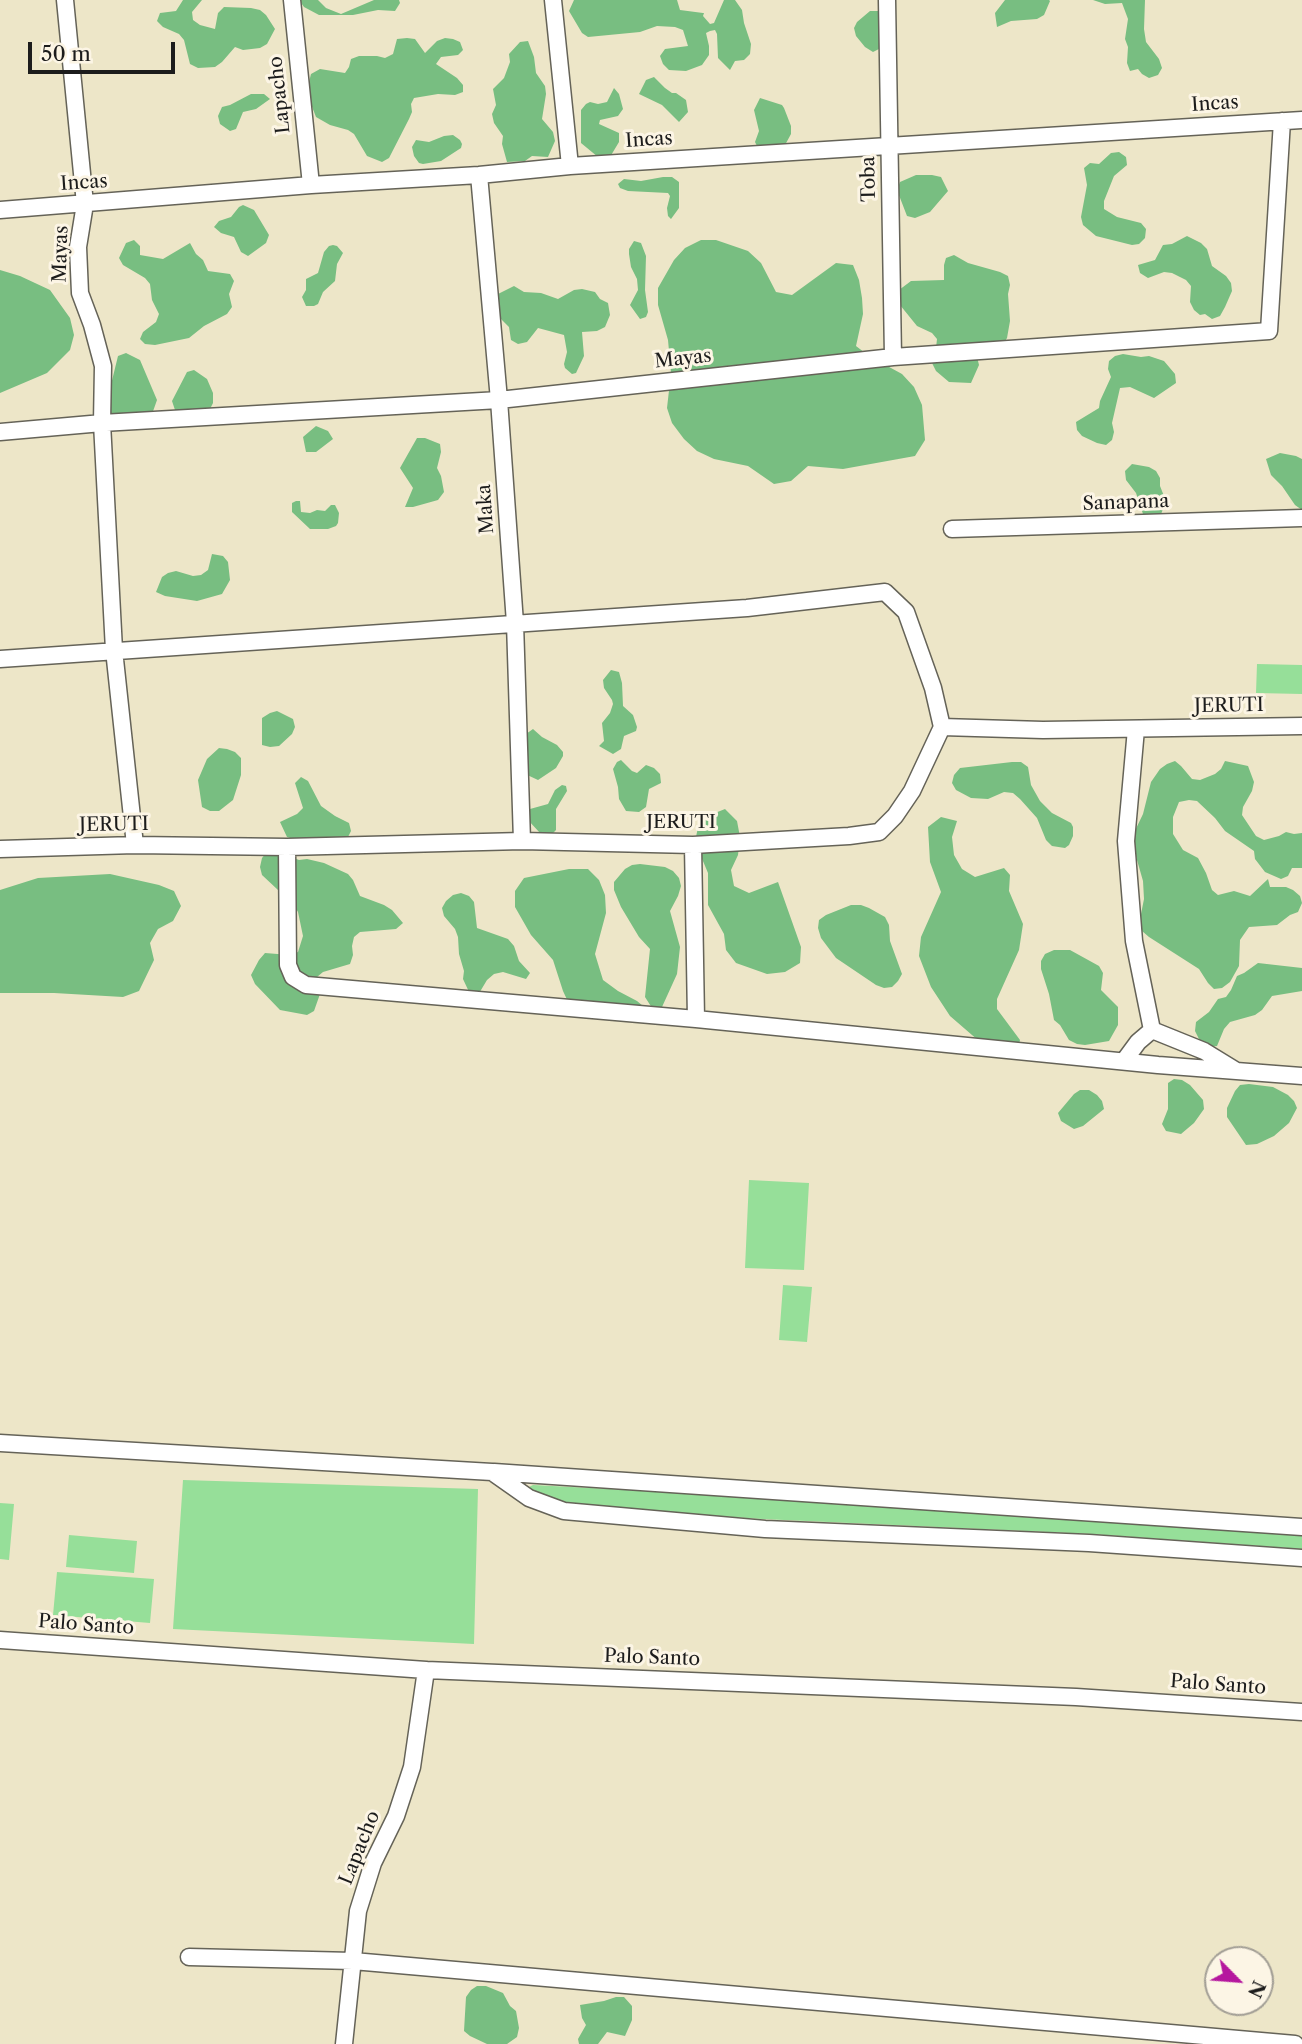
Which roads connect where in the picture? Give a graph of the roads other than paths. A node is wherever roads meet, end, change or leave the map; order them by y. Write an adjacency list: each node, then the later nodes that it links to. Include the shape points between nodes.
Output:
1 (65, 0): 11 (street, Mayas)
2 (292, 0): 10 (street, Lapacho)
3 (553, 0): 8 (street)
4 (887, 0): 7 (street, Toba)
5 (1302, 120): 6 (street, Incas)
6 (1282, 121): 7 (street, Incas); 13 (street, Mayas, via 1269,331)
7 (890, 145): 8 (street, Incas); 13 (street, Toba)
8 (570, 166): 9 (street, Incas)
9 (479, 175): 10 (street, Incas); 14 (street, Maka)
10 (311, 185): 11 (street, Incas)
11 (85, 204): 12 (street, Incas); 15 (street, Mayas, via 78,247 80,293 103,366)
12 (0, 210)
13 (893, 357): 14 (street, Mayas)
14 (499, 400): 15 (street, Mayas); 19 (street, Maka)
15 (102, 423): 16 (street, Mayas); 20 (street, Mayas)
16 (0, 432)
17 (1302, 518): 18 (street, Sanapana)
18 (952, 529)
19 (515, 623): 20 (street); 23 (street, via 747,608 885,592 906,612); 25 (street, Maka)
20 (114, 650): 21 (street); 26 (street, Mayas)
21 (0, 659)
22 (1302, 726): 24 (street, JERUTI)
23 (942, 727): 24 (street, JERUTI); 27 (street, JERUTI, via 912,792 879,832)
24 (1136, 729): 31 (street, via 1126,841 1134,941)
25 (522, 841): 27 (street, JERUTI); 28 (street, JERUTI)
26 (135, 845): 28 (street, JERUTI); 29 (street, JERUTI)
27 (693, 845): 30 (street)
28 (287, 847): 30 (street, via 288,965 293,977 306,985)
29 (0, 849)
30 (696, 1020): 32 (street)
31 (1152, 1030): 32 (street); 33 (street, via 1204,1051)
32 (1124, 1061): 33 (street)
33 (1237, 1071): 34 (street)
34 (1302, 1076)
35 (0, 1443): 36 (street)
36 (492, 1472): 37 (street); 38 (street, via 529,1498 564,1511 765,1529)
37 (1302, 1527)
38 (1302, 1558)
39 (0, 1640): 40 (street, Palo Santo)
40 (426, 1670): 41 (street, Palo Santo, via 1076,1697); 43 (street, Lapacho, via 412,1767 358,1911)
41 (1302, 1712)
42 (189, 1957): 43 (street)
43 (353, 1961): 44 (street, Lapacho); 45 (street)
44 (344, 2044)
45 (1295, 2044)

